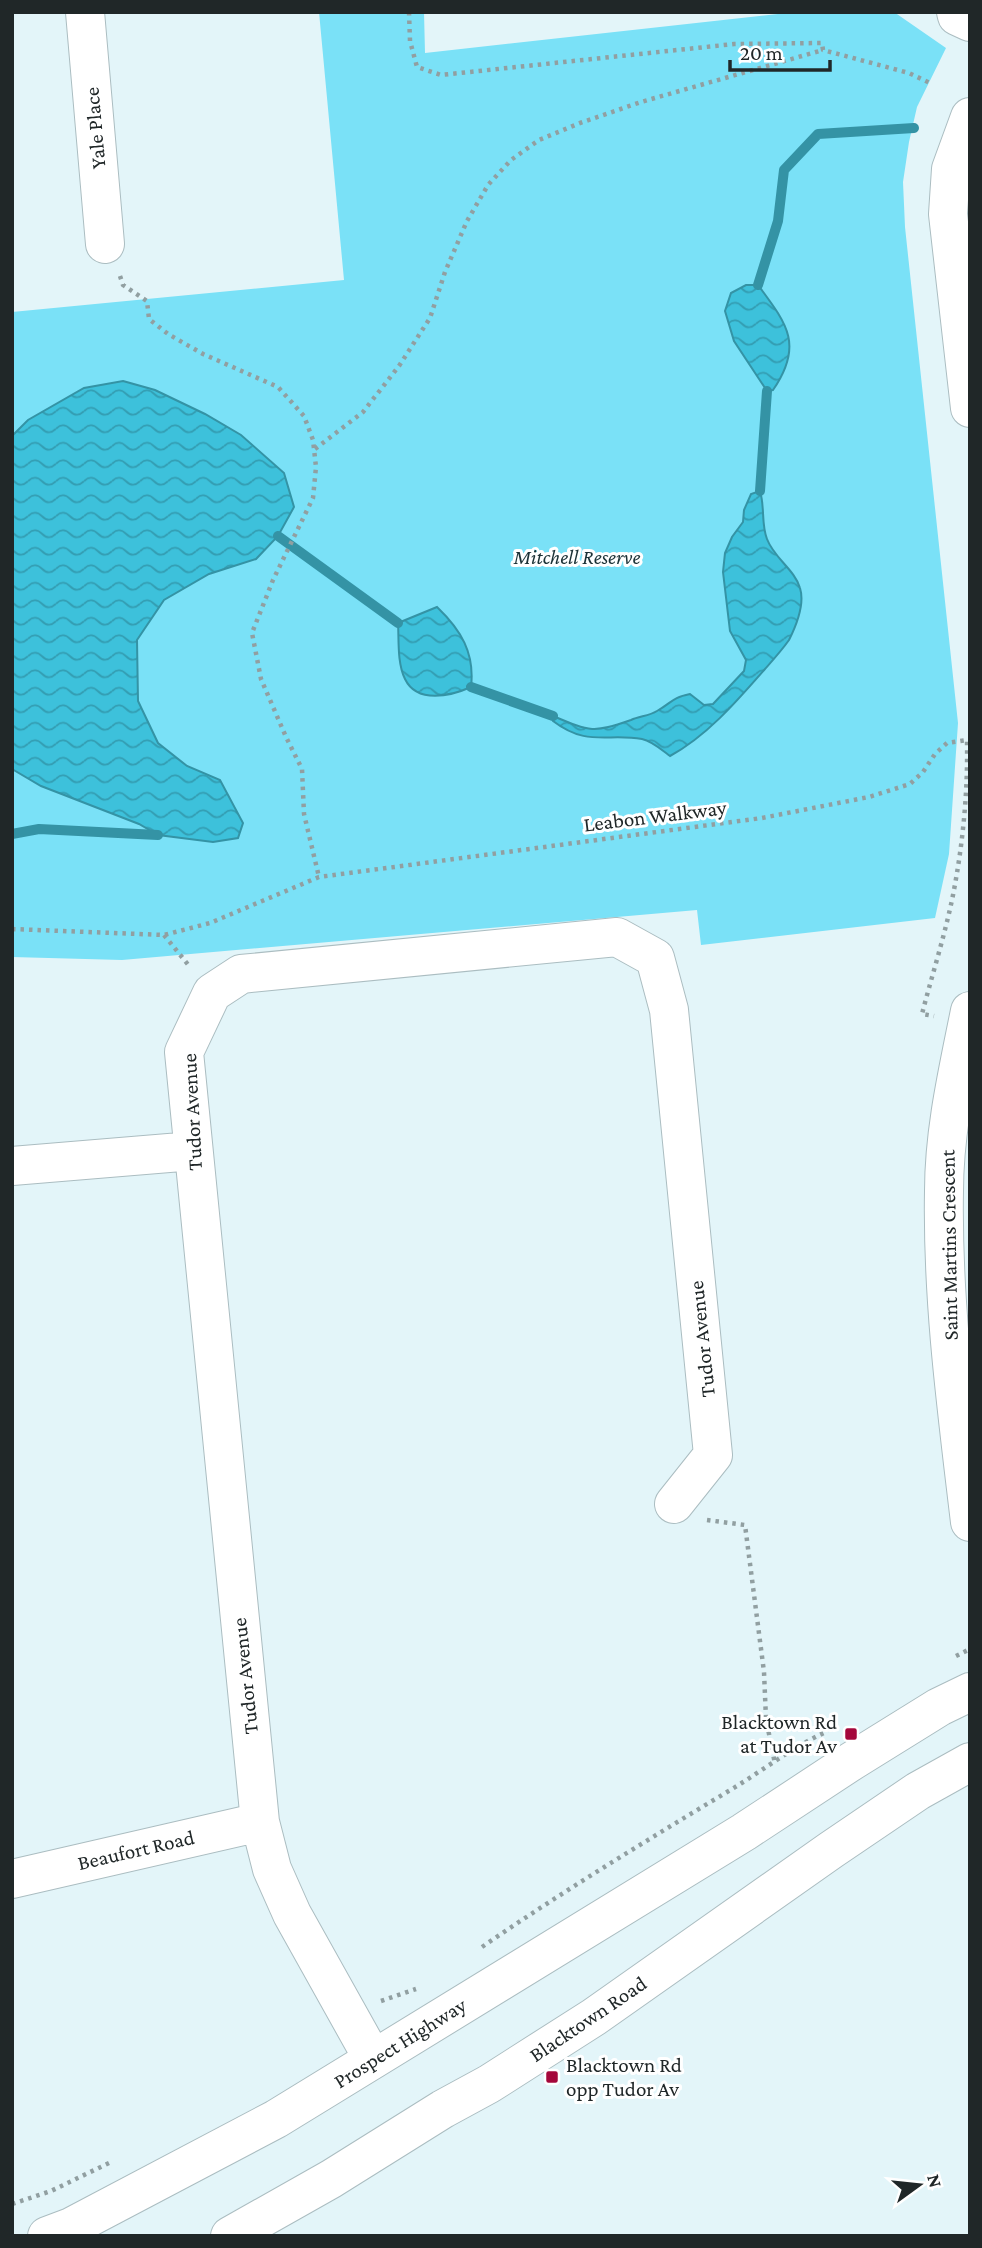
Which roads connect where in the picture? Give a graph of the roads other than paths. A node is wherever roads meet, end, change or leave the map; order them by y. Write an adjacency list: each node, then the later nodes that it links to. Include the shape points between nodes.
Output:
1 (85, 12): 6 (street, Yale Place)
2 (956, 12): 3 (street)
3 (970, 22)
4 (970, 117): 5 (street, via 951,169 948,214)
5 (960, 242): 7 (street)
6 (105, 244)
7 (970, 408)
8 (969, 1017): 12 (street, Saint Martins Crescent, via 950,1110 944,1190 948,1326)
9 (193, 1151): 10 (street); 11 (street, Tudor Avenue, via 184,1052 212,993 241,974 617,937 655,958 669,1010 713,1455); 15 (street, Tudor Avenue)
10 (12, 1166)
11 (674, 1504)
12 (970, 1522)
13 (970, 1692): 17 (street, Prospect Highway)
14 (970, 1762): 19 (street, Blacktown Road, via 831,1850 594,2017)
15 (260, 1822): 16 (street, Beaufort Road); 17 (street, Tudor Avenue, via 272,1869 292,1914)
16 (12, 1879)
17 (373, 2059): 18 (street, Prospect Highway, via 276,2119)
18 (47, 2236)
19 (230, 2236)

